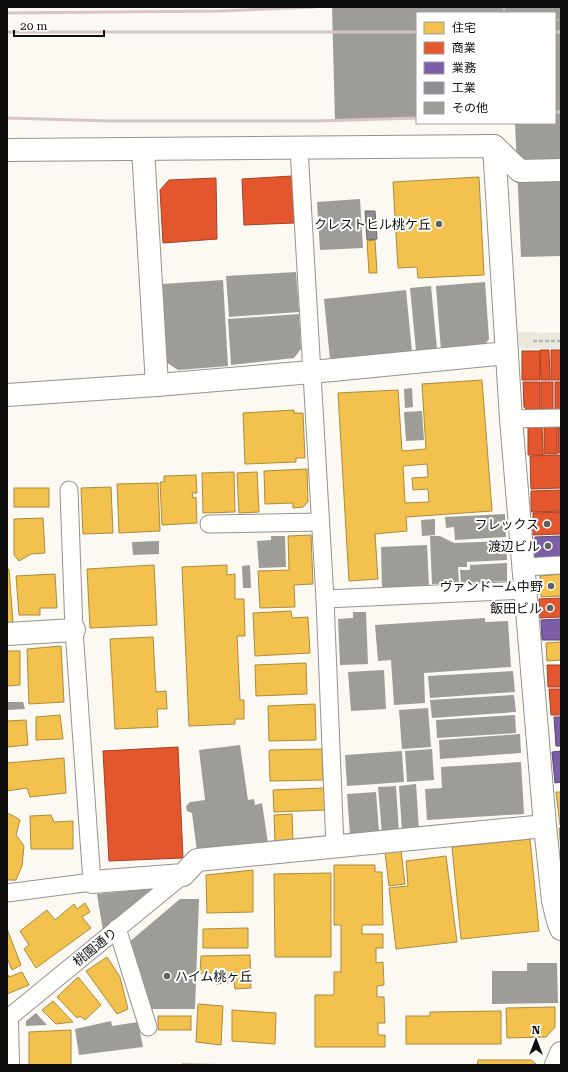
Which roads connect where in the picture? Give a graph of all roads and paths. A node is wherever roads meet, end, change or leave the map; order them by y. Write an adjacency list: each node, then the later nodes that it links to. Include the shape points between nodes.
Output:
1 (494, 146): 2 (street); 5 (street, via 520,171); 6 (street)
2 (299, 148): 3 (street); 7 (lane)
3 (143, 149): 4 (street); 8 (street)
4 (7, 150)
5 (561, 170)
6 (507, 353): 7 (street); 11 (street)
7 (312, 372): 8 (street); 13 (lane)
8 (157, 385): 9 (street)
9 (7, 395)
10 (561, 418): 11 (lane)
11 (512, 419): 16 (street)
12 (69, 490): 19 (lane)
13 (320, 522): 14 (lane); 18 (lane)
14 (209, 524)
15 (561, 565): 16 (lane)
16 (524, 566): 17 (street)
17 (526, 590): 18 (lane); 21 (street)
18 (325, 599): 22 (lane)
19 (74, 630): 20 (street); 25 (lane)
20 (7, 634)
21 (545, 826): 22 (street); 24 (street)
22 (335, 847): 23 (street, via 197,860)
23 (183, 874): 25 (street); 27 (lane, 桃園通り)
24 (556, 876): 28 (street, via 553,901)
25 (92, 882): 26 (lane)
26 (7, 893)
27 (117, 928): 29 (lane, 桃園通り); 30 (lane)
28 (561, 929)
29 (7, 1019): 32 (street)
30 (148, 1027)
31 (561, 1053): 33 (street)
32 (8, 1065)
33 (556, 1065)

